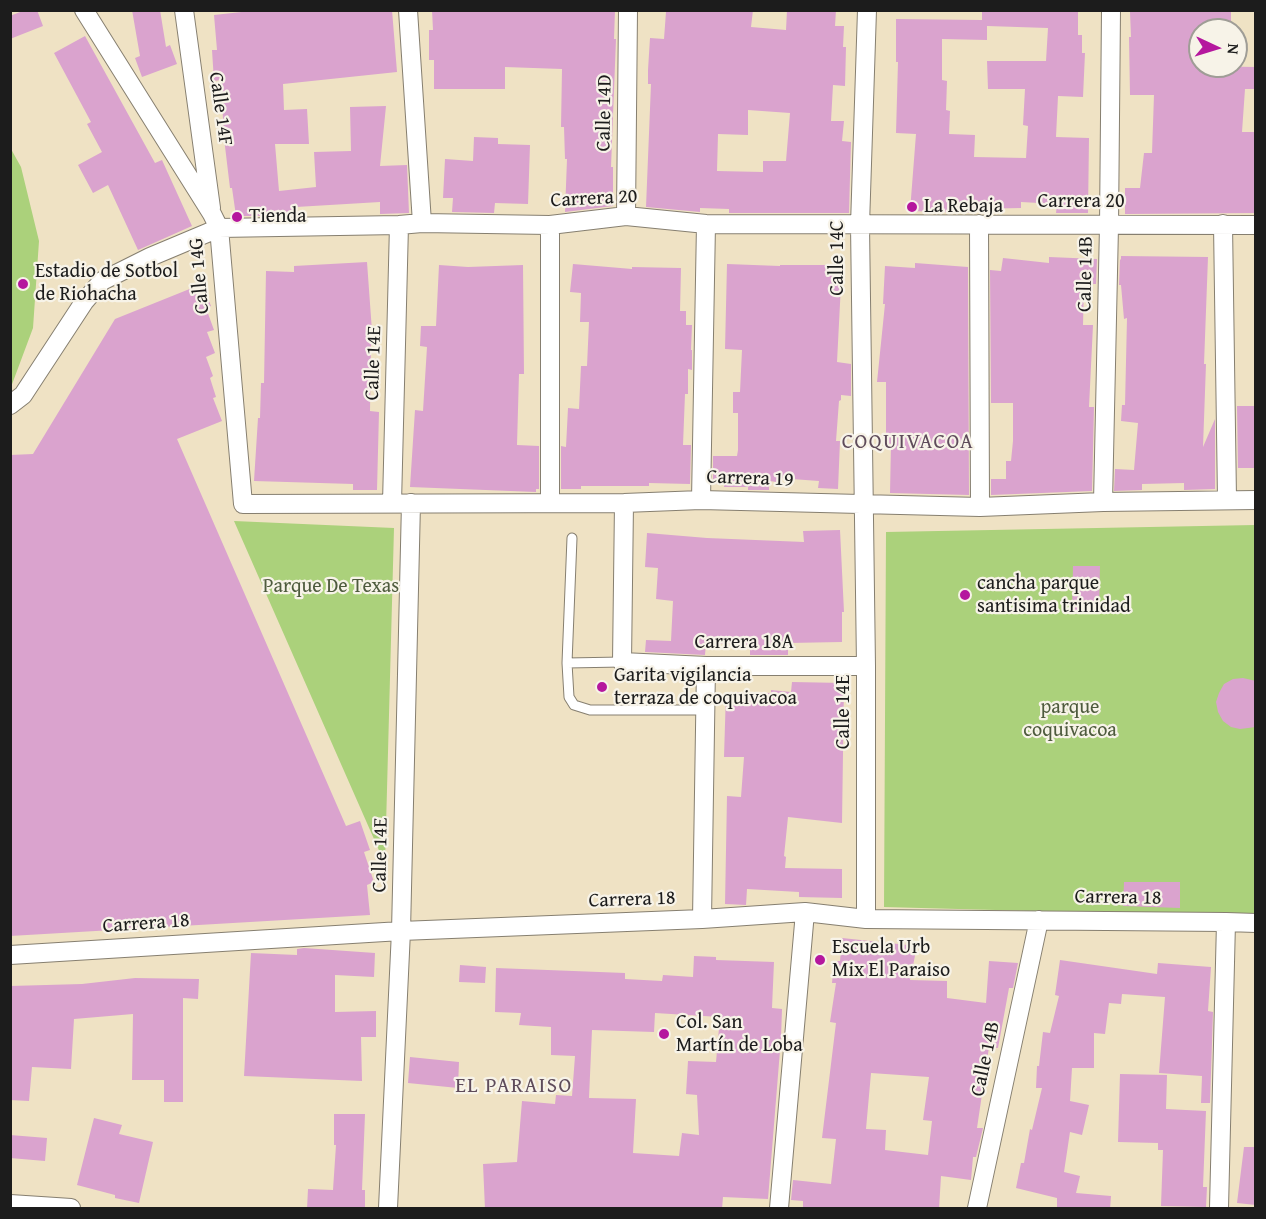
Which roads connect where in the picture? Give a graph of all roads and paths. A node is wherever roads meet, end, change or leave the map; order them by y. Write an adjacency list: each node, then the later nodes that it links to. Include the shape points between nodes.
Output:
1 (84, 10): 8 (street, Calle 14G)
2 (184, 10): 8 (street, Calle 14F)
3 (408, 10): 9 (street)
4 (628, 10): 7 (street, Calle 14D)
5 (867, 10): 15 (street, Calle 14C)
6 (1111, 10): 16 (street, Calle 14B)
7 (626, 216): 10 (street, Carrera 20); 14 (street, Carrera 20)
8 (216, 221): 13 (street, Carrera 20); 18 (street, Carrera 20, via 102,281 23,395); 27 (street, Calle 14G)
9 (422, 223): 13 (street, Carrera 20); 14 (street, Carrera 20)
10 (706, 224): 15 (street, Carrera 20); 20 (street)
11 (979, 224): 15 (street, Carrera 20); 16 (street, Carrera 20); 29 (street)
12 (1222, 224): 16 (street, Carrera 20); 17 (street, Carrera 20); 19 (street)
13 (399, 225): 24 (street, Calle 14E)
14 (550, 225): 26 (street)
15 (860, 225): 28 (street, Calle 14C)
16 (1109, 225): 23 (street, Calle 14B)
17 (1256, 225)
18 (10, 405)
19 (1227, 499): 21 (street, Carrera 19); 23 (street, Carrera 19)
20 (701, 500): 22 (street, Carrera 19); 28 (street, Carrera 19)
21 (1256, 500)
22 (624, 502): 26 (street, Carrera 19); 31 (street)
23 (1103, 502): 29 (street, Carrera 19)
24 (392, 503): 25 (street, Carrera 19); 27 (street, Carrera 19)
25 (411, 503): 26 (street, Carrera 19); 42 (street, Calle 14E)
26 (550, 503)
27 (243, 504)
28 (863, 505): 29 (street, Carrera 19); 34 (street, Calle 14E)
29 (980, 507)
30 (572, 537): 32 (lane)
31 (622, 662): 32 (lane); 33 (street, Carrera 18A)
32 (567, 663): 35 (lane, via 569,697 574,705 590,710)
33 (706, 666): 34 (street, Carrera 18A); 35 (street)
34 (866, 666): 37 (street, Calle 14E)
35 (706, 710): 38 (street)
36 (805, 912): 37 (street, Carrera 18); 38 (street, Carrera 18); 47 (street)
37 (866, 919): 39 (street, Carrera 18)
38 (702, 920): 42 (street, Carrera 18)
39 (1039, 920): 40 (street, Carrera 18); 48 (street, Calle 14B)
40 (1226, 921): 41 (street, Carrera 18); 49 (street)
41 (1256, 923)
42 (401, 931): 43 (street, Carrera 18); 46 (street, Calle 14E)
43 (10, 955)
44 (10, 1204): 45 (street)
45 (71, 1209)
46 (388, 1209)
47 (779, 1209)
48 (977, 1209)
49 (1219, 1209)

